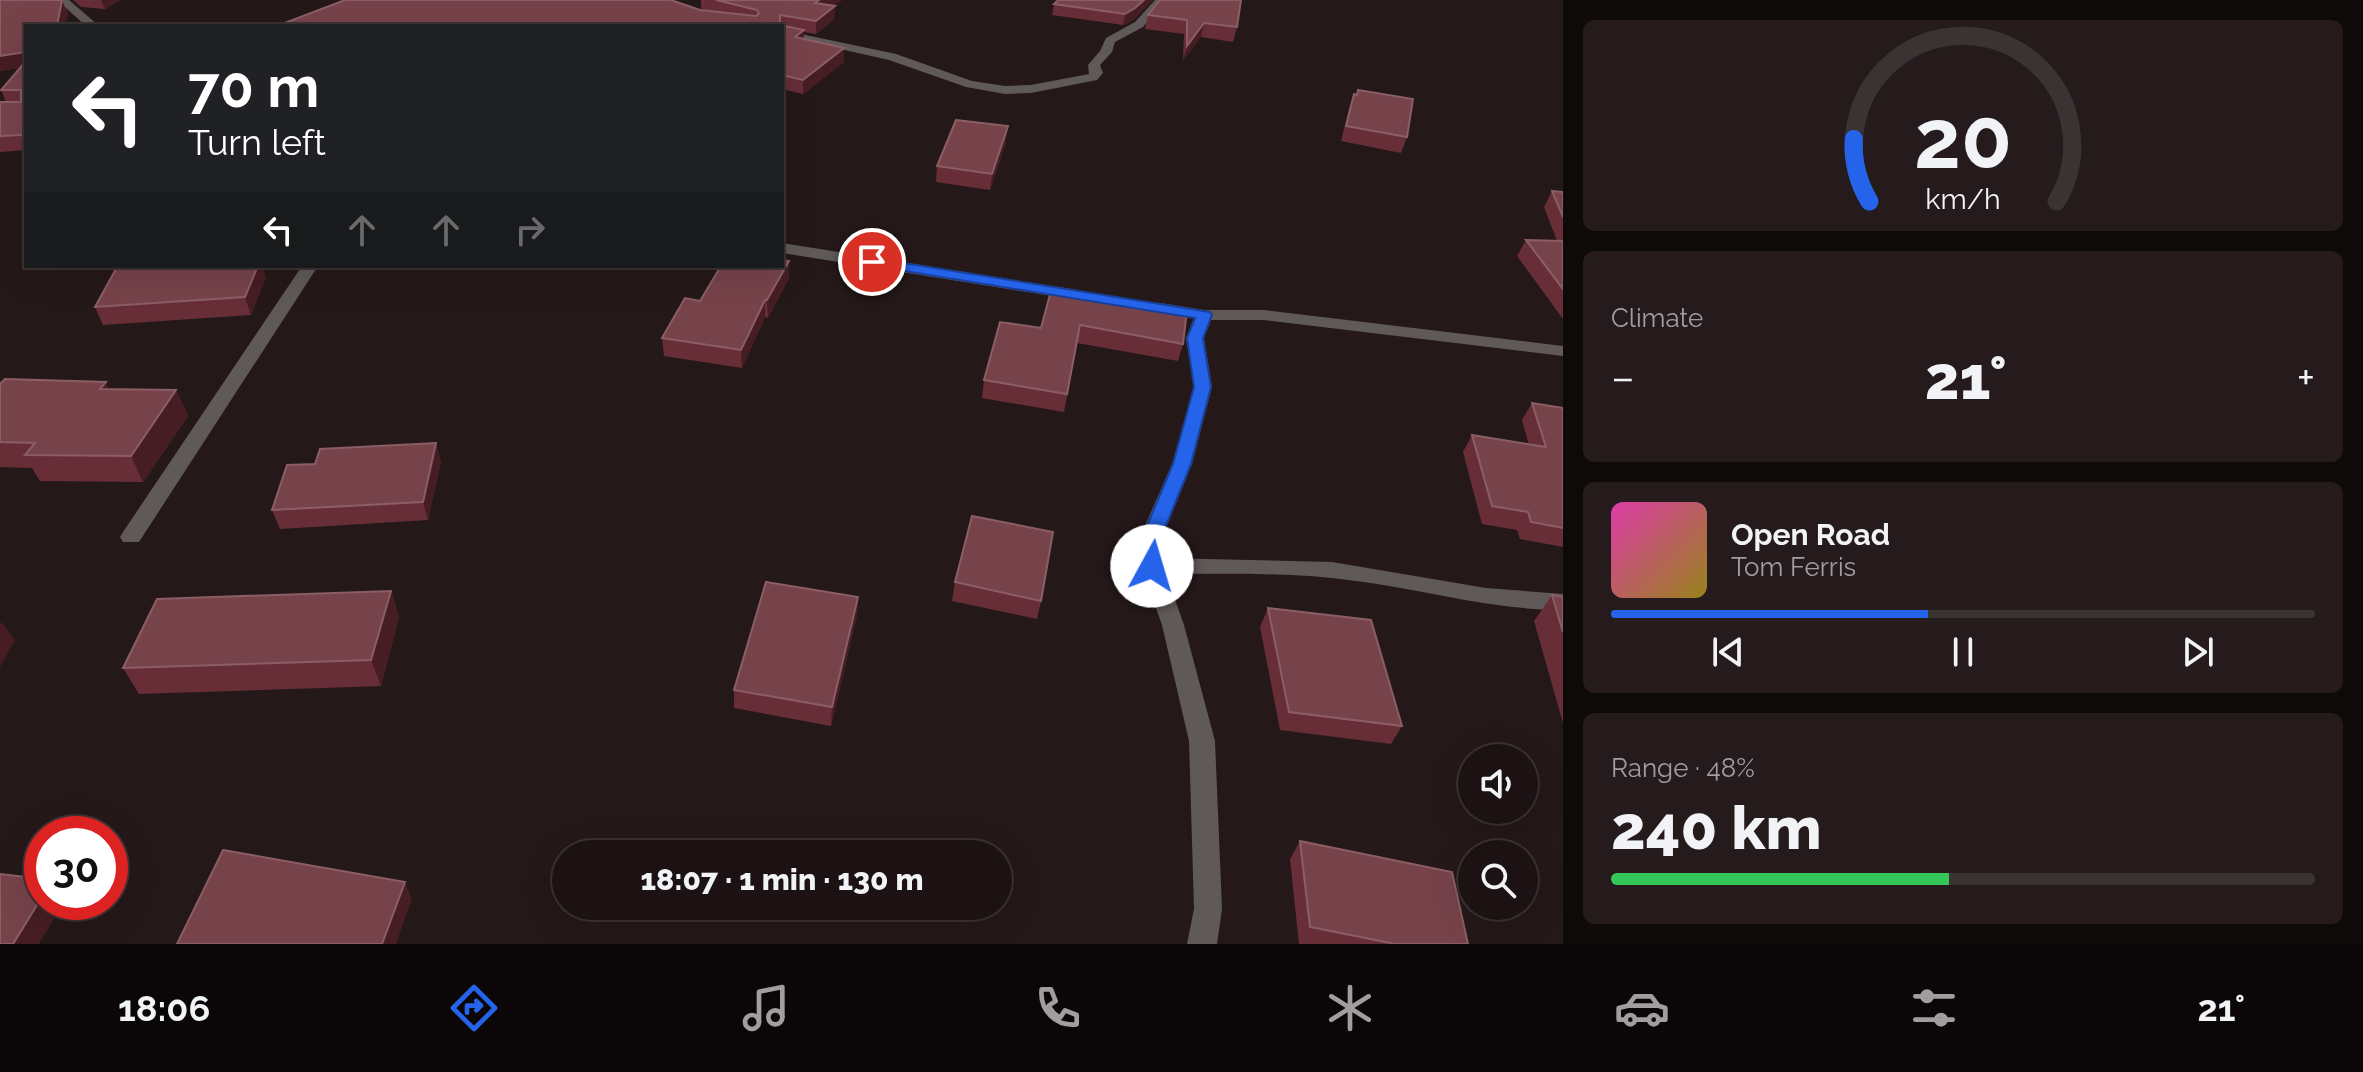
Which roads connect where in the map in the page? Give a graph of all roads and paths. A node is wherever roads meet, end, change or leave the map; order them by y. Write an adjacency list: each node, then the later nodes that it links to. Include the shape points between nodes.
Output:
1 (62, 0): 3 (street)
2 (1160, 0): 4 (street, via 1133,32 1110,40 1094,65 1093,77 1031,89 970,84 892,57)
3 (91, 24)
4 (784, 33)
5 (784, 248): 7 (street)
6 (309, 268): 11 (street)
7 (1095, 298)
8 (1142, 305): 9 (street)
9 (1204, 315): 10 (street, via 1264,315); 12 (street, via 1195,338 1203,387 1182,464 1155,528)
10 (1563, 351)
11 (131, 537)
12 (1152, 566): 13 (street, via 1357,573 1465,593); 14 (street, via 1202,741 1208,909)
13 (1563, 602)
14 (1202, 944)

